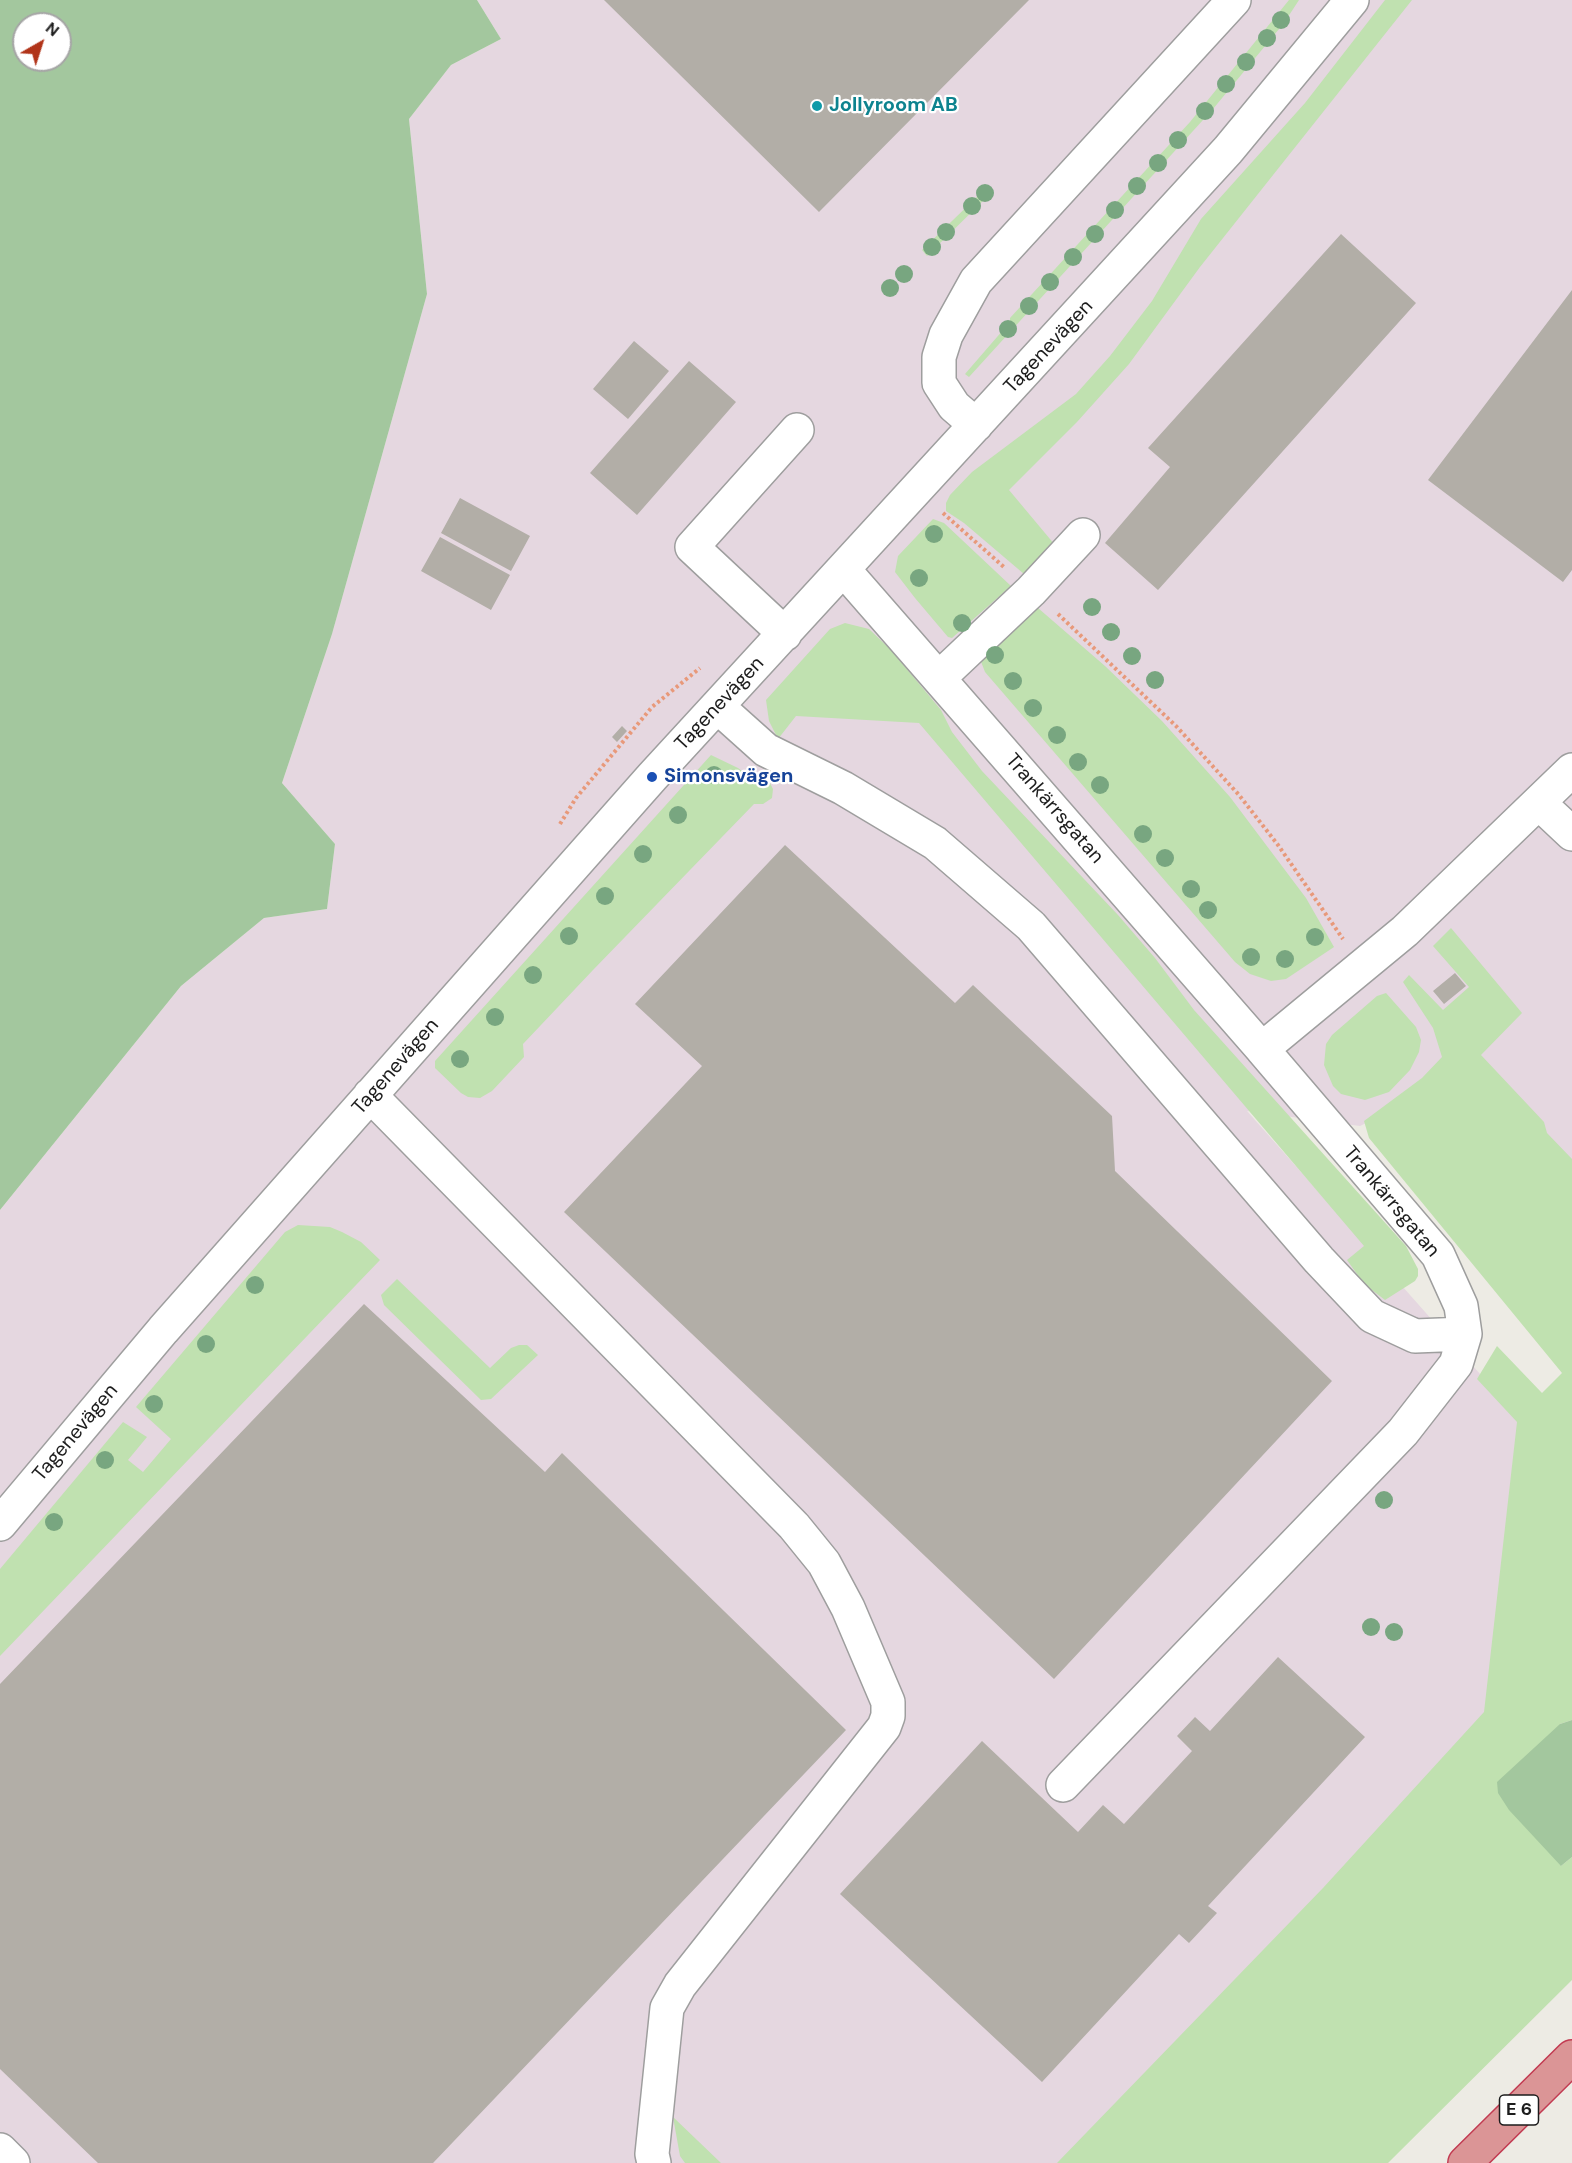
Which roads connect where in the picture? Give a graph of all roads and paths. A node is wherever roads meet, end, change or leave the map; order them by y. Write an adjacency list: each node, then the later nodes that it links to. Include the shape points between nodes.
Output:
1 (1234, 0): 3 (street, via 976,281 946,335 939,357 939,383 954,406)
2 (1352, 0): 3 (street, Tagenevägen, via 1228,150)
3 (976, 425): 5 (street, Tagenevägen)
4 (797, 430): 9 (street, via 692,547)
5 (918, 490): 7 (street, Tagenevägen); 8 (path)
6 (1083, 535): 8 (street)
7 (844, 570): 9 (street, Tagenevägen); 10 (street, Trankärrsgatan)
8 (1031, 591): 10 (street); 15 (path, via 1176,726 1239,795)
9 (785, 634): 11 (street, Tagenevägen)
10 (940, 677): 16 (street, Trankärrsgatan)
11 (718, 707): 17 (street, Tagenevägen); 18 (street, via 766,750 843,788 934,843 1031,926 1319,1260 1372,1316 1415,1336)
12 (1572, 770): 13 (street)
13 (1539, 803): 14 (street); 15 (street)
14 (1572, 834)
15 (1362, 967): 16 (street)
16 (1262, 1049): 18 (street, Trankärrsgatan, via 1438,1255 1461,1306)
17 (370, 1095): 19 (street, Tagenevägen, via 163,1330); 24 (street, via 794,1526 824,1563 888,1702 884,1727 680,1985 667,2008)
18 (1465, 1334): 20 (street, Trankärrsgatan, via 1456,1364 1402,1432)
19 (0, 1524)
20 (1063, 1785)
21 (1572, 2057): 25 (highway, E 6)
22 (0, 2150): 23 (street)
23 (13, 2163)
24 (654, 2163)
25 (1465, 2163)

